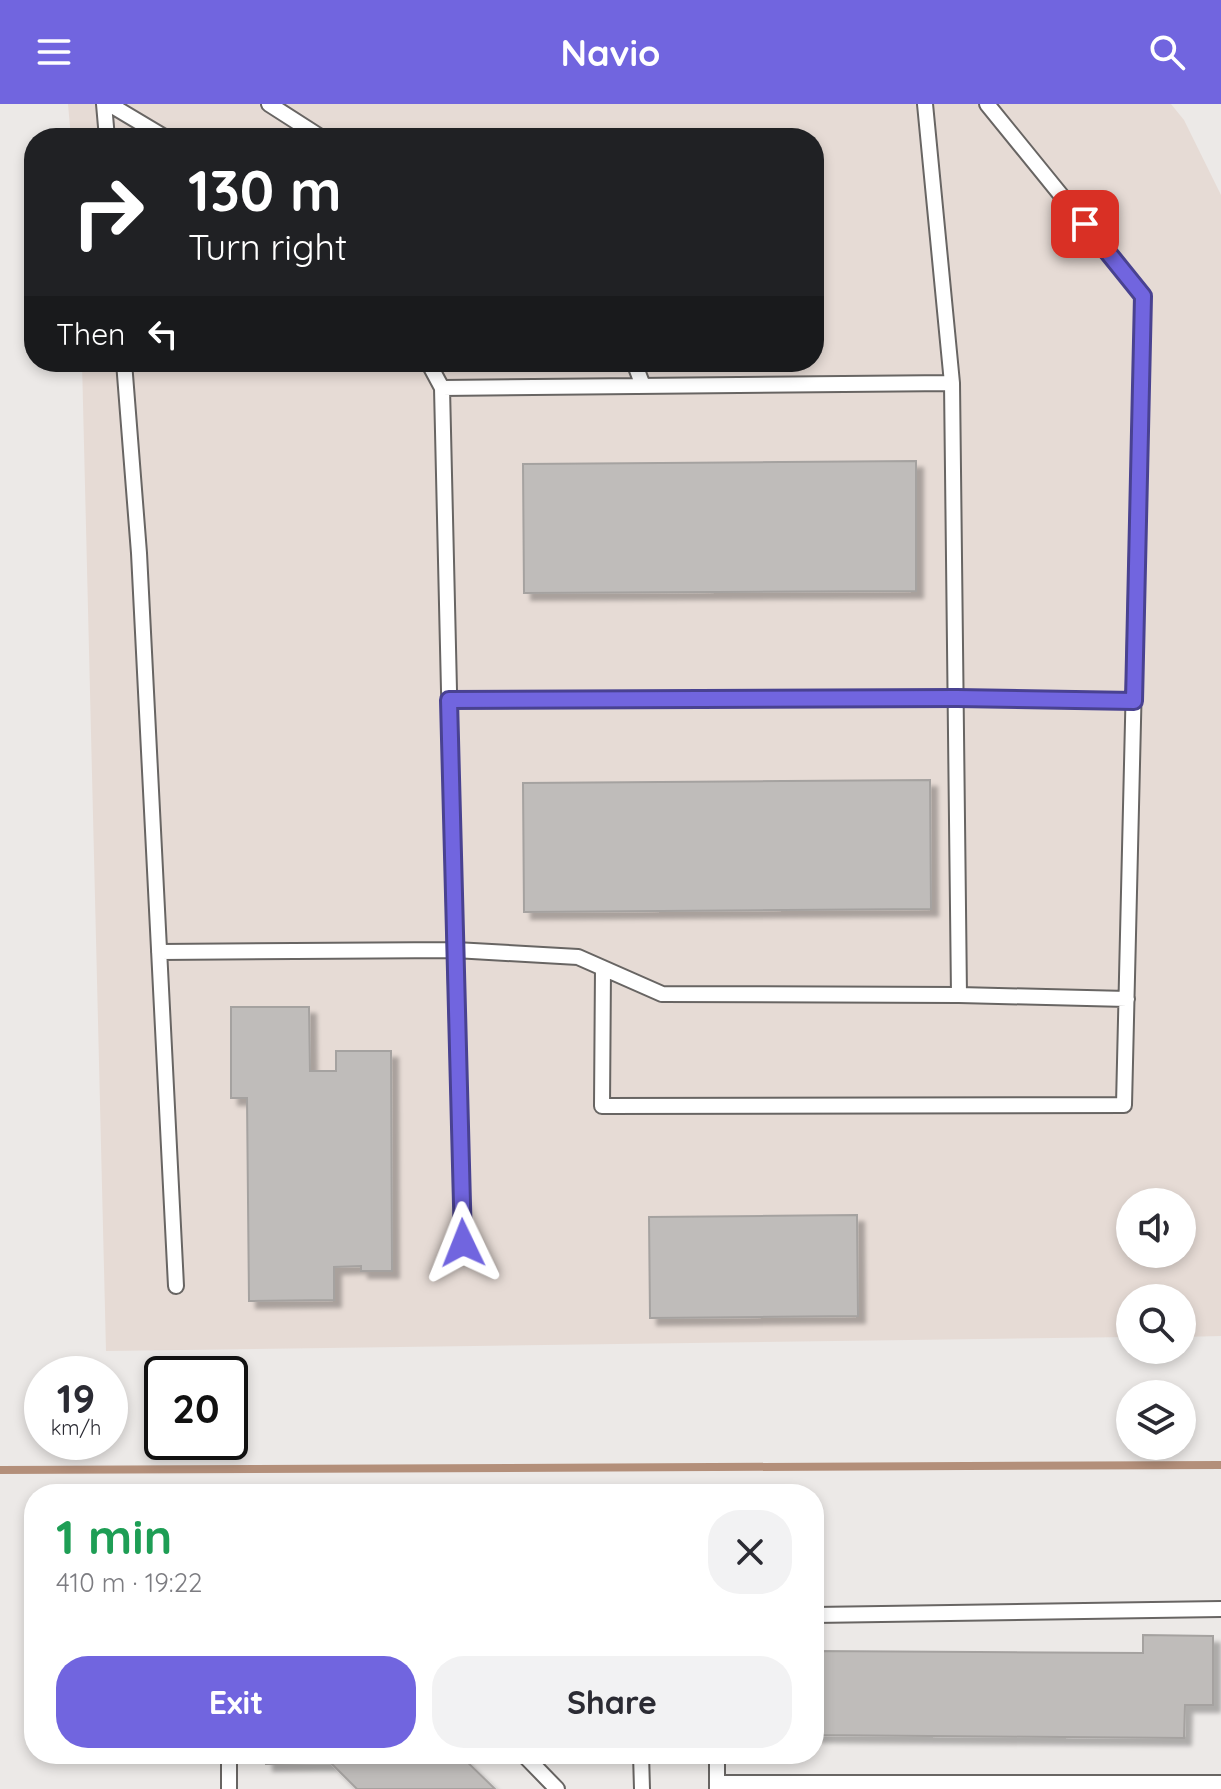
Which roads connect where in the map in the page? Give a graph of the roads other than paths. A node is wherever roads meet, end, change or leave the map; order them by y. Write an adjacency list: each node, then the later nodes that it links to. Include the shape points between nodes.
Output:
1 (106, 104): 5 (lane); 6 (lane)
2 (269, 104): 7 (lane)
3 (925, 104): 11 (lane)
4 (987, 104): 16 (lane, via 1143,296)
5 (107, 128)
6 (148, 128)
7 (306, 128)
8 (125, 372): 18 (lane)
9 (433, 372): 13 (lane)
10 (638, 372): 12 (lane)
11 (952, 383): 12 (lane); 14 (lane)
12 (643, 386): 13 (lane)
13 (442, 388): 15 (lane)
14 (957, 698): 15 (lane); 16 (lane); 20 (lane)
15 (449, 700): 17 (lane)
16 (1134, 701): 21 (lane)
17 (455, 950): 18 (lane); 19 (lane, via 578,957); 22 (lane)
18 (159, 952): 23 (lane)
19 (603, 968): 20 (lane, via 662,994); 21 (lane, via 602,1106 1124,1105)
20 (959, 995): 21 (lane)
21 (1127, 999)
22 (463, 1243)
23 (176, 1286)
24 (1221, 1609): 25 (lane)
25 (824, 1615)
26 (229, 1764): 32 (lane)
27 (533, 1764): 33 (lane)
28 (641, 1764): 34 (lane)
29 (717, 1764): 31 (lane)
30 (1221, 1783): 31 (lane)
31 (717, 1786)
32 (229, 1789)
33 (557, 1789)
34 (642, 1789)

